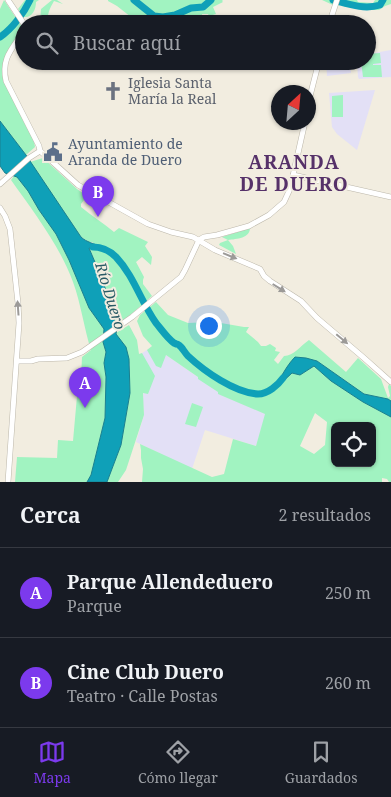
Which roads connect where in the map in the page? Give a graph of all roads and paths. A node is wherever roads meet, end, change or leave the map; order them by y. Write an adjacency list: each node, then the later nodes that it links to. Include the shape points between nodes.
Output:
1 (8, 0): 3 (street)
2 (337, 1): 4 (street)
3 (18, 15)
4 (332, 15)
5 (15, 44): 9 (street, via 6,58 6,81 40,146)
6 (317, 70): 7 (street)
7 (313, 85)
8 (303, 130): 10 (street)
9 (39, 152): 11 (street); 14 (street, via 78,185 103,200 148,224)
10 (293, 175): 12 (street); 14 (street, via 284,202 264,218 249,226)
11 (0, 184)
12 (391, 198)
13 (0, 208): 15 (street, one-way to 13, via 18,303 10,229)
14 (199, 240): 15 (street, via 181,277 90,347 67,358); 16 (street, one-way to 16, via 262,270 270,282 301,301)
15 (17, 358): 17 (street)
16 (389, 380)
17 (8, 482)

